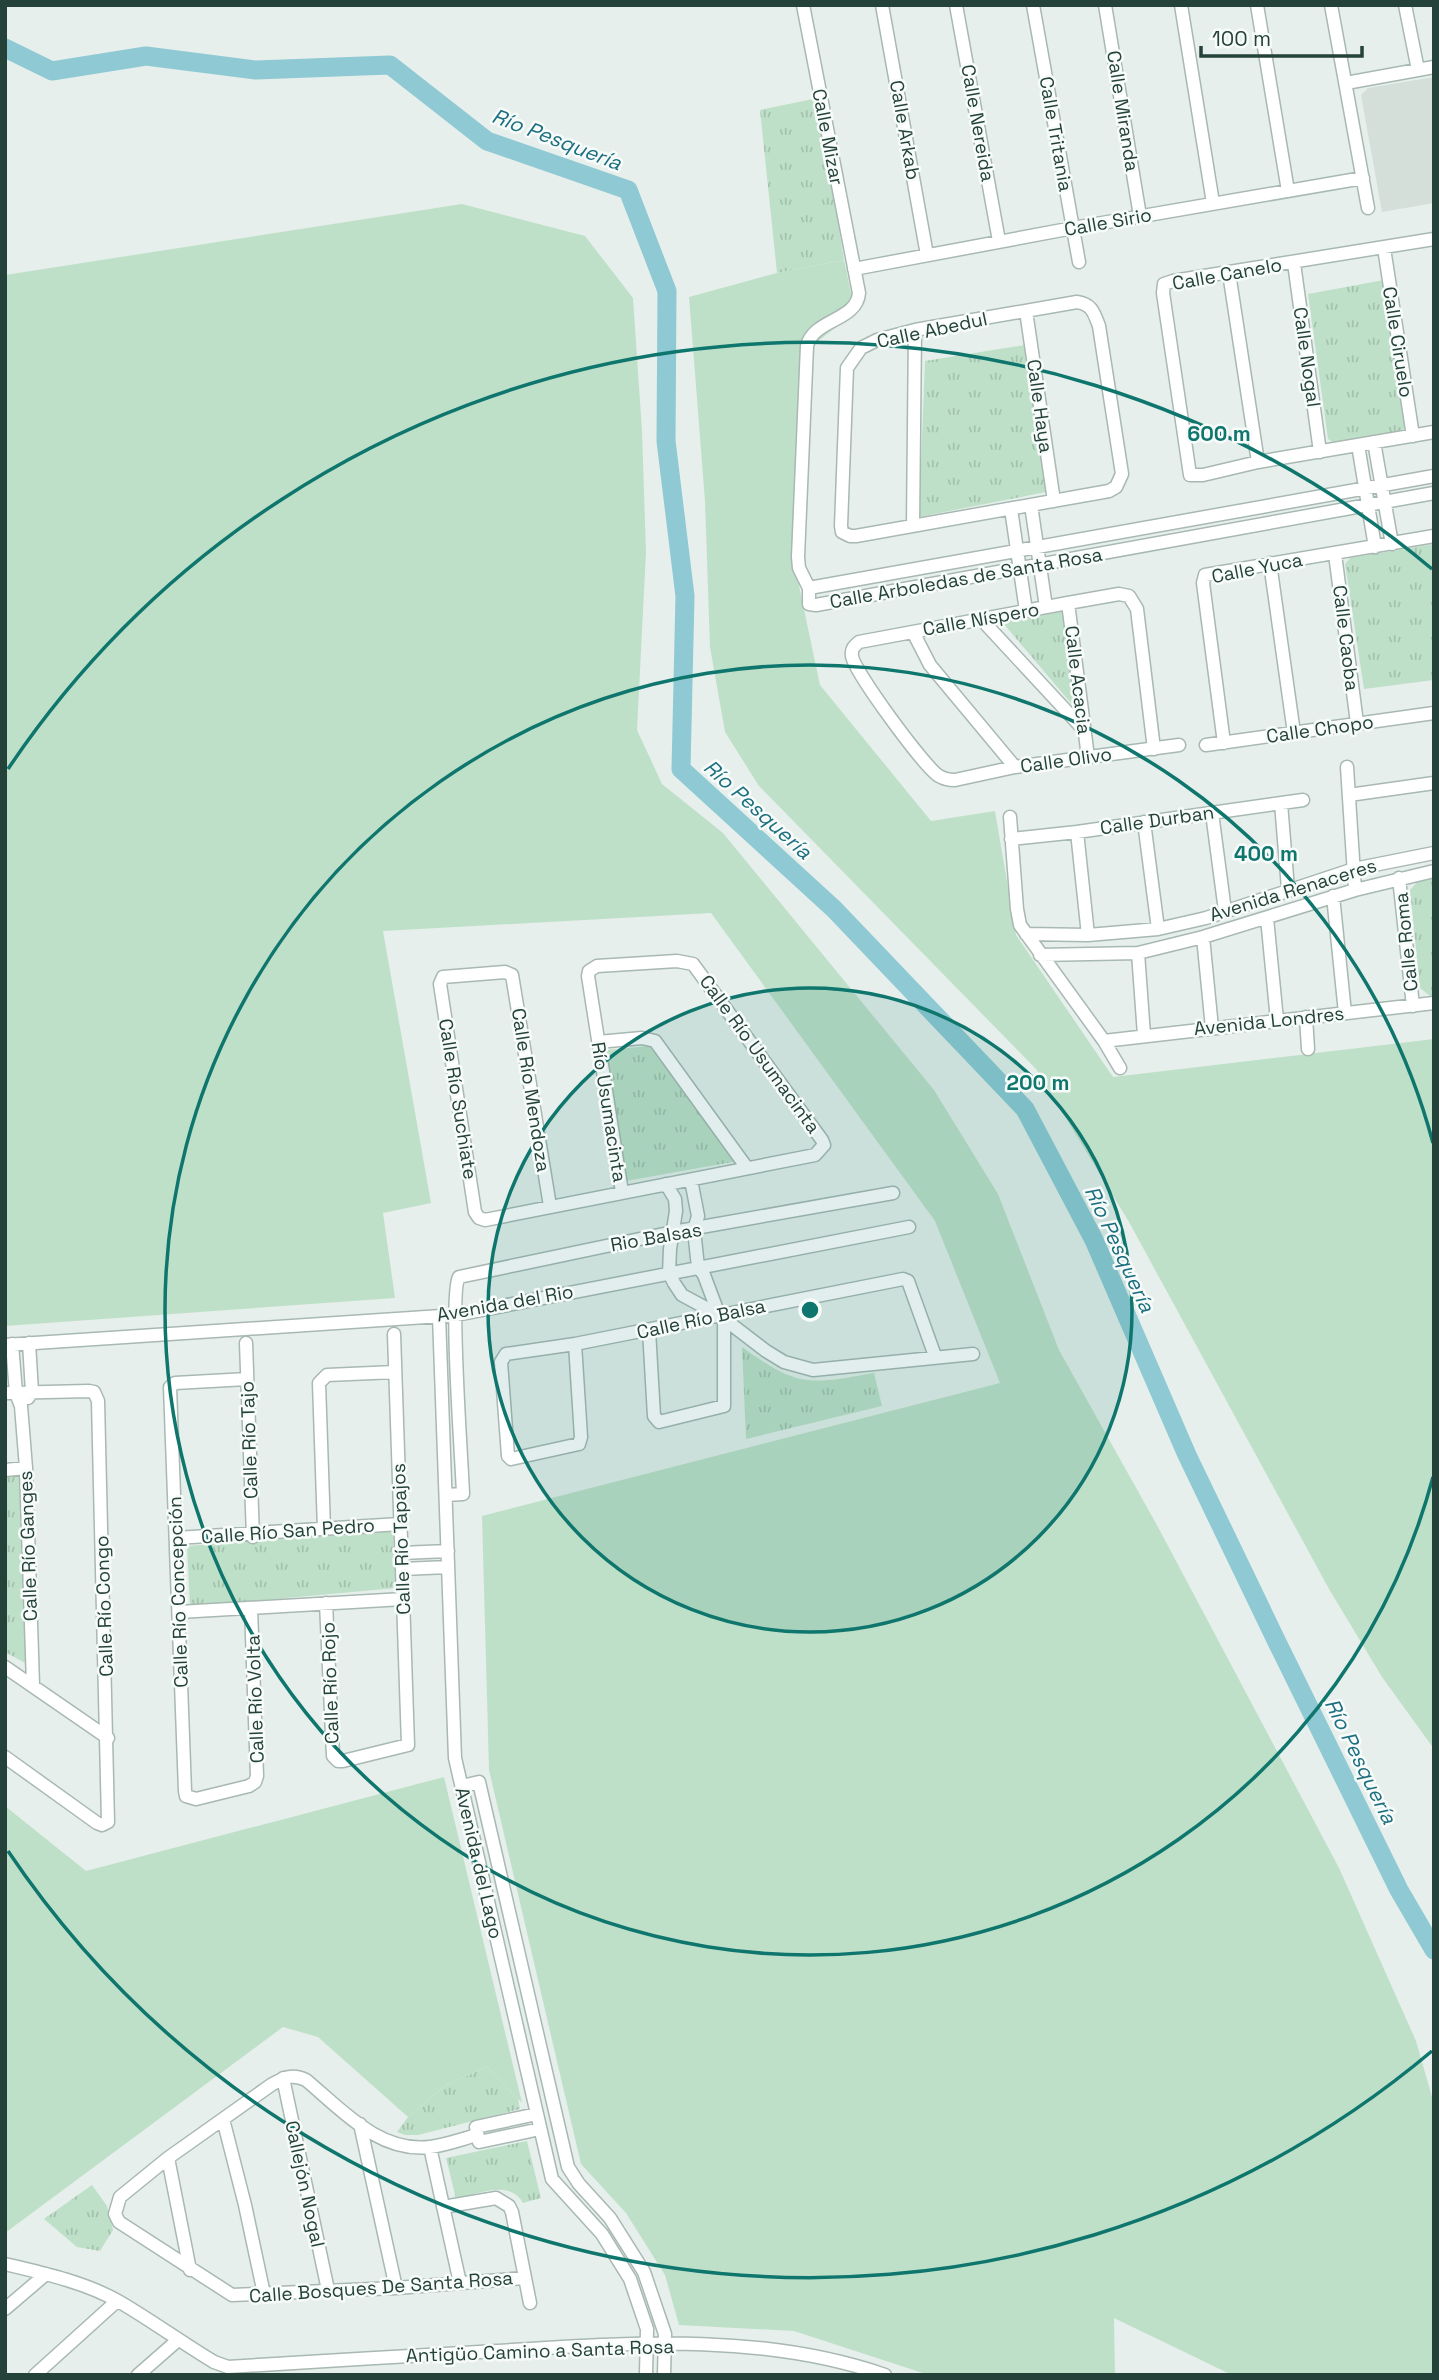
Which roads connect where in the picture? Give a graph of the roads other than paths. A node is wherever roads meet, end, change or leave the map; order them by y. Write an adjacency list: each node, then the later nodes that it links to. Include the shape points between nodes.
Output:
1 (803, 5): 25 (street, Calle Mizar)
2 (883, 5): 22 (street, Calle Arkab)
3 (956, 5): 20 (street, Calle Nereida)
4 (1033, 5): 18 (street, Calle Tritania)
5 (1105, 5): 17 (street, Calle Miranda)
6 (1181, 5): 15 (street)
7 (1257, 5): 14 (street)
8 (1331, 5): 12 (street)
9 (1405, 5): 11 (street)
10 (1434, 67): 11 (street)
11 (1418, 70): 12 (street)
12 (1346, 83): 13 (street)
13 (1363, 178): 14 (street, Calle Sirio); 16 (street)
14 (1288, 191): 15 (street, Calle Sirio)
15 (1213, 203): 17 (street, Calle Sirio)
16 (1368, 208)
17 (1140, 216): 18 (street, Calle Sirio)
18 (1073, 228): 20 (street, Calle Sirio); 23 (street, Calle Tritania)
19 (1434, 239): 21 (street, Calle Canelo)
20 (999, 241): 22 (street, Calle Sirio)
21 (1384, 248): 24 (street, Calle Canelo); 30 (street, Calle Ciruelo)
22 (927, 255): 25 (street, Calle Sirio)
23 (1079, 262)
24 (1294, 263): 26 (street, Calle Canelo); 33 (street, Calle Nogal)
25 (853, 269): 54 (street, Calle Mizar, via 859,302 813,332 807,346 798,557)
26 (1229, 273): 34 (street); 34 (street, Calle Canelo, via 1169,282 1163,288 1189,471 1198,475)
27 (1026, 311): 28 (street, Calle Abedul); 39 (street, Calle Haya); 39 (street, Calle Abedul, via 1077,302 1094,312 1122,474 1109,491)
28 (915, 330): 44 (street); 44 (street, Calle Abedul, via 860,348 848,368 841,526 850,536)
29 (1434, 432): 30 (street, Calle Canelo)
30 (1413, 436): 31 (street, Calle Canelo)
31 (1374, 442): 32 (street, Calle Canelo); 36 (street)
32 (1358, 445): 33 (street, Calle Canelo); 37 (street)
33 (1320, 452): 34 (street, Calle Canelo)
34 (1258, 462)
35 (1434, 476): 36 (street, Calle Arboledas de Santa Rosa)
36 (1383, 485): 37 (street, Calle Arboledas de Santa Rosa); 40 (street)
37 (1365, 488): 42 (street); 47 (street, Calle Arboledas de Santa Rosa)
38 (1434, 493): 40 (street, Calle Arboledas de Santa Rosa)
39 (1054, 500): 41 (street, Calle Abedul)
40 (1385, 502): 42 (street, Calle Arboledas de Santa Rosa); 46 (street)
41 (1031, 505): 43 (street, Calle Abedul); 47 (street)
42 (1368, 505): 48 (street); 52 (street, Calle Arboledas de Santa Rosa)
43 (1011, 509): 44 (street, Calle Abedul); 49 (street)
44 (913, 525)
45 (1434, 536): 46 (street, Calle Yuca)
46 (1392, 544): 48 (street, Calle Yuca)
47 (1036, 546): 49 (street, Calle Arboledas de Santa Rosa); 52 (street)
48 (1375, 547): 50 (street, Calle Yuca)
49 (1017, 549): 53 (street); 54 (street, Calle Arboledas de Santa Rosa)
50 (1335, 554): 51 (street, Calle Yuca); 61 (street, Calle Caoba)
51 (1270, 563): 63 (street); 64 (street, Calle Yuca, via 1203,578)
52 (1039, 564): 53 (street, Calle Arboledas de Santa Rosa); 56 (street)
53 (1020, 568): 54 (street, Calle Arboledas de Santa Rosa, via 816,605 809,604); 57 (street)
54 (809, 588)
55 (1068, 603): 56 (street, Calle Níspero); 62 (street, Calle Acacia); 67 (street, Calle Níspero, via 1119,594 1134,601)
56 (1046, 607): 57 (street, Calle Níspero)
57 (1026, 611): 58 (street, Calle Níspero)
58 (982, 620): 59 (street, Calle Níspero); 62 (street)
59 (913, 632): 70 (street, via 930,665); 71 (street, Calle Níspero, via 859,642 851,654 875,696 931,770)
60 (1434, 713): 61 (street, Calle Chopo)
61 (1357, 723): 63 (street, Calle Chopo)
62 (1084, 731): 68 (street, Calle Acacia)
63 (1294, 733): 64 (street, Calle Chopo)
64 (1224, 743): 65 (street, Calle Chopo)
65 (1206, 745)
66 (1179, 746): 67 (street, Calle Olivo)
67 (1154, 749): 68 (street, Calle Olivo)
68 (1088, 757): 70 (street, Calle Olivo)
69 (1347, 767): 73 (street)
70 (1015, 768): 71 (street, Calle Olivo)
71 (954, 780)
72 (1434, 783): 73 (street)
73 (1349, 795): 82 (street)
74 (1303, 800): 75 (street, Calle Durban)
75 (1281, 803): 76 (street, Calle Durban); 85 (street)
76 (1212, 813): 78 (street, Calle Durban); 88 (street)
77 (1010, 817): 80 (street)
78 (1144, 822): 79 (street, Calle Durban); 90 (street)
79 (1077, 832): 80 (street, Calle Durban); 92 (street)
80 (1011, 839): 91 (street, via 1017,909)
81 (1434, 853): 82 (street, Avenida Renaceres)
82 (1354, 869): 85 (street, Avenida Renaceres); 86 (street)
83 (1434, 871): 84 (street, Avenida Renaceres)
84 (1399, 878): 86 (street, Avenida Renaceres); 99 (street, Calle Roma)
85 (1289, 889): 88 (street, Avenida Renaceres)
86 (1355, 890): 87 (street, Avenida Renaceres)
87 (1333, 896): 89 (street, Avenida Renaceres); 100 (street)
88 (1225, 911): 90 (street, Avenida Renaceres)
89 (1267, 918): 93 (street, Avenida Renaceres); 102 (street)
90 (1158, 929): 92 (street, Avenida Renaceres)
91 (1026, 934): 92 (street, Avenida Renaceres); 95 (street)
92 (1088, 935)
93 (1203, 937): 94 (street, Avenida Renaceres); 103 (street)
94 (1138, 953): 95 (street, Avenida Renaceres); 104 (street)
95 (1040, 954): 105 (street)
96 (693, 964): 106 (street, Río Usumacinta, via 677,961 593,968 588,976); 109 (street, Calle Río Usumacinta)
97 (511, 973): 115 (street, Calle Río Mendoza); 115 (street, Calle Río Suchiate, via 441,979 440,984 475,1212 485,1220)
98 (1434, 1003): 99 (street, Avenida Londres)
99 (1413, 1006): 100 (street, Avenida Londres)
100 (1345, 1013): 101 (street, Avenida Londres)
101 (1306, 1017): 102 (street, Avenida Londres); 107 (street)
102 (1277, 1020): 103 (street, Avenida Londres)
103 (1212, 1028): 104 (street, Avenida Londres)
104 (1144, 1035): 105 (street, Avenida Londres)
105 (1104, 1041): 108 (street)
106 (598, 1042): 110 (street, via 642,1038 658,1043); 113 (street, Río Usumacinta)
107 (1308, 1049)
108 (1120, 1068)
109 (824, 1146): 110 (street, Río Usumacinta, via 815,1155)
110 (747, 1168): 111 (street, Río Usumacinta)
111 (691, 1180): 112 (street, Río Usumacinta); 117 (street, via 698,1216)
112 (666, 1184): 113 (street, Río Usumacinta); 118 (street, via 675,1199)
113 (622, 1192): 115 (street)
114 (893, 1193): 117 (street, Rio Balsas)
115 (550, 1206)
116 (909, 1227): 119 (street, Avenida del Rio)
117 (694, 1230): 118 (street, Rio Balsas); 119 (street)
118 (673, 1233): 120 (street); 121 (street, Rio Balsas, via 464,1274 455,1284)
119 (698, 1267): 120 (street, Avenida del Rio); 123 (street)
120 (669, 1273): 121 (street, Avenida del Rio); 123 (street, via 681,1295)
121 (456, 1315): 122 (street, Avenida del Rio); 139 (street, via 463,1494)
122 (439, 1316): 126 (street, Avenida del Rio); 139 (street, Avenida del Lago)
123 (722, 1318): 124 (street, Calle Río Balsa); 124 (street, via 724,1406 663,1422 657,1421); 131 (street, via 784,1362 813,1370); 131 (street, Calle Río Balsa, via 900,1279 908,1281)
124 (649, 1330): 129 (street, Calle Río Balsa)
125 (394, 1334): 132 (street, Calle Río Tapajos)
126 (29, 1343): 128 (street, Avenida del Rio); 134 (street)
127 (246, 1343): 133 (street, Calle Río Tajo)
128 (9, 1344): 135 (street, Calle Río Ganges)
129 (575, 1344): 129 (street, Calle Río Balsa, via 506,1354 502,1359 508,1456 513,1460 580,1441)
130 (973, 1354): 131 (street)
131 (935, 1356)
132 (395, 1372): 140 (street, Calle Río Tapajos); 141 (street, via 322,1377 318,1388)
133 (247, 1379): 142 (street, Calle Río Tajo); 143 (street, Calle Río Concepción, via 171,1384)
134 (33, 1392): 135 (street); 136 (street); 154 (street, Calle Río Congo, via 89,1391 98,1401)
135 (11, 1393): 136 (street, Calle Río Ganges)
136 (21, 1406): 137 (street, Calle Río Ganges)
137 (26, 1468): 138 (street); 153 (street, Calle Río Ganges)
138 (5, 1470)
139 (446, 1495): 144 (street, Avenida del Lago)
140 (400, 1524): 141 (street, Calle Río San Pedro); 145 (street, Calle Río Tapajos)
141 (324, 1529): 142 (street, Calle Río San Pedro)
142 (253, 1535): 143 (street, Calle Río San Pedro)
143 (176, 1538): 151 (street, Calle Río Concepción)
144 (448, 1551): 145 (street); 146 (street, Avenida del Lago)
145 (401, 1553): 147 (street, Calle Río Tapajos)
146 (448, 1567): 147 (street); 157 (street, Avenida del Lago, via 455,1758)
147 (402, 1569): 148 (street, Calle Río Tapajos)
148 (403, 1599): 149 (street); 156 (street, Calle Río Tapajos, via 408,1745)
149 (326, 1603): 150 (street); 156 (street, Calle Río Rojo, via 331,1749)
150 (251, 1608): 151 (street); 158 (street, Calle Río Volta, via 255,1782)
151 (179, 1612): 158 (street, Calle Río Concepción, via 185,1791)
152 (5, 1667): 153 (street)
153 (33, 1685): 154 (street)
154 (108, 1738): 155 (street, Calle Río Congo, via 110,1817 106,1824 97,1823)
155 (5, 1757)
156 (338, 1761)
157 (462, 1786): 159 (street, Avenida del Lago, via 479,1782); 160 (street, Avenida del Lago)
158 (190, 1798)
159 (515, 1940): 160 (street); 183 (street, Avenida del Lago, via 568,2166 610,2218 644,2272)
160 (498, 1944): 162 (street, Avenida del Lago)
161 (283, 2078): 163 (street, Calle Bosques De Santa Rosa); 164 (street, via 306,2080); 176 (street, Callejón Nogal)
162 (537, 2114): 165 (street, Avenida del Lago); 166 (street)
163 (223, 2119): 168 (street, Calle Bosques De Santa Rosa); 177 (street)
164 (360, 2124): 167 (street, via 391,2144); 175 (street)
165 (540, 2129): 166 (street); 182 (street, Avenida del Lago, via 552,2179 602,2234 630,2279 647,2329)
166 (478, 2134): 167 (street)
167 (430, 2147): 169 (street)
168 (169, 2158): 171 (street); 171 (street, Calle Bosques De Santa Rosa, via 120,2197 115,2214 119,2222)
169 (443, 2207): 173 (street, via 496,2198 509,2206); 174 (street)
170 (5, 2264): 172 (street, Antigüo Camino a Santa Rosa)
171 (190, 2270): 177 (street, Calle Bosques De Santa Rosa, via 232,2295)
172 (46, 2274): 178 (street, Antigüo Camino a Santa Rosa); 180 (street)
173 (525, 2277): 174 (street, Calle Bosques De Santa Rosa); 179 (street)
174 (460, 2283): 175 (street, Calle Bosques De Santa Rosa)
175 (396, 2288): 176 (street, Calle Bosques De Santa Rosa)
176 (328, 2290): 177 (street, Calle Bosques De Santa Rosa)
177 (264, 2294)
178 (117, 2301): 181 (street, Antigüo Camino a Santa Rosa); 185 (street)
179 (530, 2303)
180 (5, 2309)
181 (178, 2340): 184 (street, Antigüo Camino a Santa Rosa); 186 (street)
182 (647, 2345): 183 (street, Antigüo Camino a Santa Rosa); 184 (street, Antigüo Camino a Santa Rosa); 187 (street, Avenida del Lago)
183 (665, 2345): 188 (street, Avenida del Lago); 189 (street, Antigüo Camino a Santa Rosa, via 769,2347)
184 (214, 2368)
185 (35, 2375)
186 (138, 2375)
187 (646, 2375)
188 (664, 2375)
189 (885, 2375)

